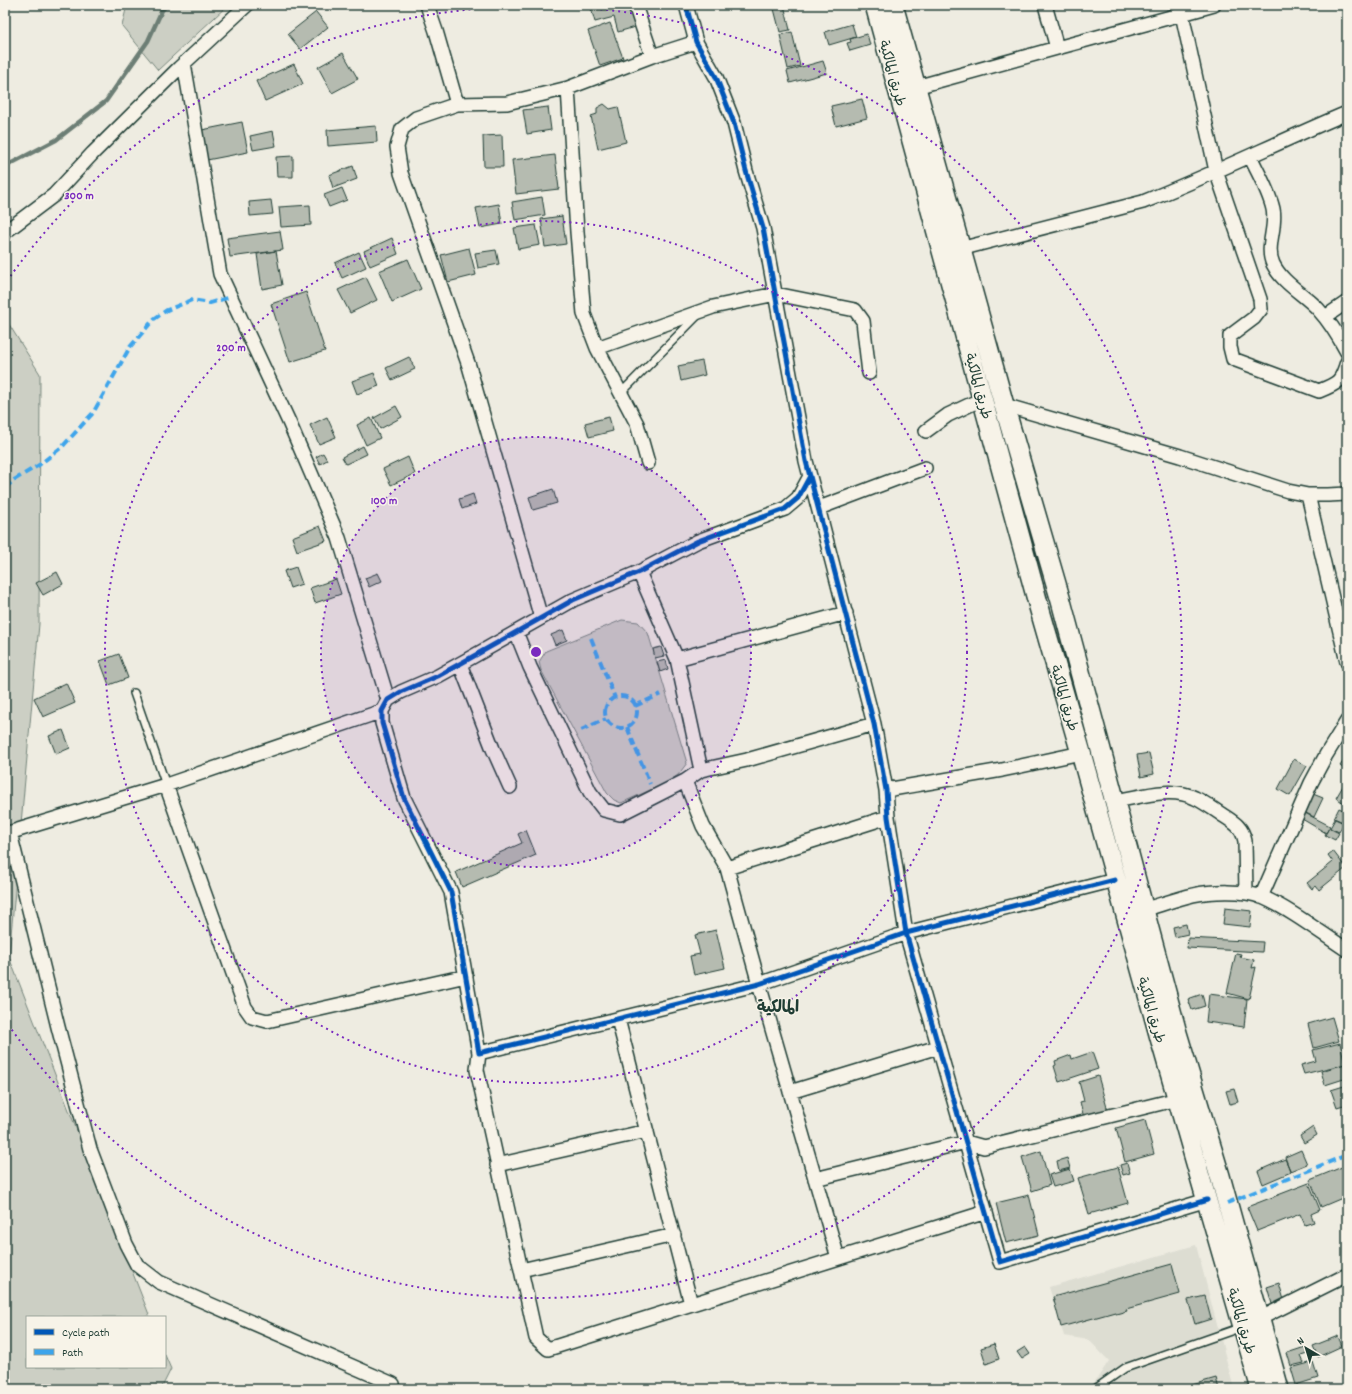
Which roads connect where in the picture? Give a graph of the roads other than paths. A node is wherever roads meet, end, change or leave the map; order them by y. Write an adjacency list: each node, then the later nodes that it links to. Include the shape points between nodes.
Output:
1 (247, 5): 13 (street)
2 (427, 5): 16 (street)
3 (635, 5): 12 (street)
4 (686, 5): 10 (street)
5 (874, 5): 15 (main road, طريق المالكية)
6 (893, 5): 15 (main road, طريق المالكية)
7 (1045, 5): 11 (street)
8 (1214, 5): 9 (street)
9 (1181, 10): 11 (street); 19 (street)
10 (696, 42): 12 (street); 23 (street, via 716,77 734,123 764,228)
11 (1057, 48): 15 (street)
12 (652, 56): 14 (street)
13 (184, 63): 21 (street, via 54,195); 51 (street, via 220,274 289,422 339,538)
14 (568, 88): 16 (street, via 508,103); 27 (street, via 584,314)
15 (907, 90): 20 (main road, طريق المالكية)
16 (457, 104): 45 (street, via 416,118 402,129 397,147 401,174 469,366)
17 (1347, 113): 18 (street)
18 (1250, 156): 19 (street); 26 (street, via 1273,209 1274,225 1270,247 1273,264)
19 (1216, 171): 22 (street, via 1143,202); 29 (street, via 1260,299 1261,309 1254,318 1230,336 1233,359 1319,391 1335,385 1342,376)
20 (943, 220): 22 (main road, طريق المالكية); 32 (main road, طريق المالكية)
21 (5, 232)
22 (960, 248): 33 (main road, طريق المالكية)
23 (776, 294): 25 (street); 30 (street, via 855,310 864,321); 37 (street)
24 (1347, 302): 26 (street)
25 (702, 311): 27 (street); 31 (lane)
26 (1325, 317): 28 (street)
27 (597, 348): 31 (street)
28 (1347, 352)
29 (1347, 362)
30 (869, 374)
31 (621, 393): 35 (street, via 637,424)
32 (982, 399): 34 (street, via 948,415); 43 (main road, طريق المالكية)
33 (1004, 405): 39 (street); 42 (main road, طريق المالكية)
34 (926, 431)
35 (648, 463)
36 (925, 468): 40 (street)
37 (810, 476): 40 (street); 41 (street, via 798,498 784,509 698,541)
38 (1347, 494): 39 (street)
39 (1308, 495): 48 (street)
40 (819, 508): 44 (street)
41 (639, 572): 45 (street, via 573,600); 47 (street)
42 (1061, 601): 43 (main road); 60 (main road, طريق المالكية)
43 (1039, 607): 54 (main road, طريق المالكية)
44 (846, 613): 47 (street); 53 (street)
45 (541, 618): 46 (street)
46 (516, 632): 49 (street); 56 (street, via 590,792 604,810 620,814)
47 (677, 660): 55 (street)
48 (1347, 662)
49 (460, 664): 51 (street, via 400,692); 58 (street)
50 (134, 693): 57 (lane)
51 (385, 705): 57 (street); 70 (street, via 382,723 404,798 451,892)
52 (1347, 722): 66 (street, via 1311,783)
53 (874, 724): 55 (street, via 747,760); 59 (street)
54 (1081, 753): 59 (street); 64 (main road, طريق المالكية)
55 (701, 770): 56 (street)
56 (685, 781): 63 (street, via 703,826)
57 (166, 785): 62 (street); 70 (street, via 244,1007 252,1016 267,1021)
58 (510, 787)
59 (886, 790): 61 (street)
60 (1115, 801): 65 (street, via 1164,793 1182,793 1194,797 1236,823 1245,841); 67 (main road, طريق المالكية)
61 (888, 817): 63 (street); 68 (street)
62 (7, 834): 91 (street, via 90,1149 126,1244 137,1265 159,1282)
63 (727, 868): 71 (street)
64 (1115, 880): 68 (street); 73 (main road, طريق المالكية)
65 (1246, 894): 66 (street); 67 (street, via 1217,892 1193,895)
66 (1261, 897): 69 (street)
67 (1143, 910): 73 (main road, طريق المالكية)
68 (906, 933): 71 (street); 74 (street)
69 (1347, 950)
70 (466, 976): 75 (street)
71 (759, 984): 72 (street); 76 (street)
72 (618, 1019): 75 (street); 78 (street)
73 (1168, 1035): 77 (main road, طريق المالكية); 82 (main road, طريق المالكية)
74 (938, 1048): 76 (street); 79 (street)
75 (479, 1053): 80 (street, via 477,1070)
76 (790, 1092): 81 (street)
77 (1178, 1099): 79 (street, via 984,1147); 82 (main road, طريق المالكية)
78 (647, 1131): 80 (street); 85 (street)
79 (966, 1142): 81 (street); 84 (street)
80 (497, 1164): 87 (street)
81 (815, 1178): 86 (street)
82 (1211, 1179): 83 (main road, طريق المالكية); 90 (main road, طريق المالكية)
83 (1207, 1200): 84 (street, via 1000,1262); 90 (main road, طريق المالكية)
84 (986, 1212): 86 (street)
85 (674, 1235): 87 (street); 89 (street)
86 (838, 1258): 89 (street)
87 (521, 1270): 89 (street, via 536,1338 548,1349)
88 (1347, 1275): 90 (street)
89 (691, 1304)
90 (1252, 1323): 92 (lane, via 1125,1368); 93 (main road, طريق المالكية); 94 (main road, طريق المالكية)
91 (393, 1384)
92 (1095, 1389)
93 (1261, 1389)
94 (1279, 1389)

